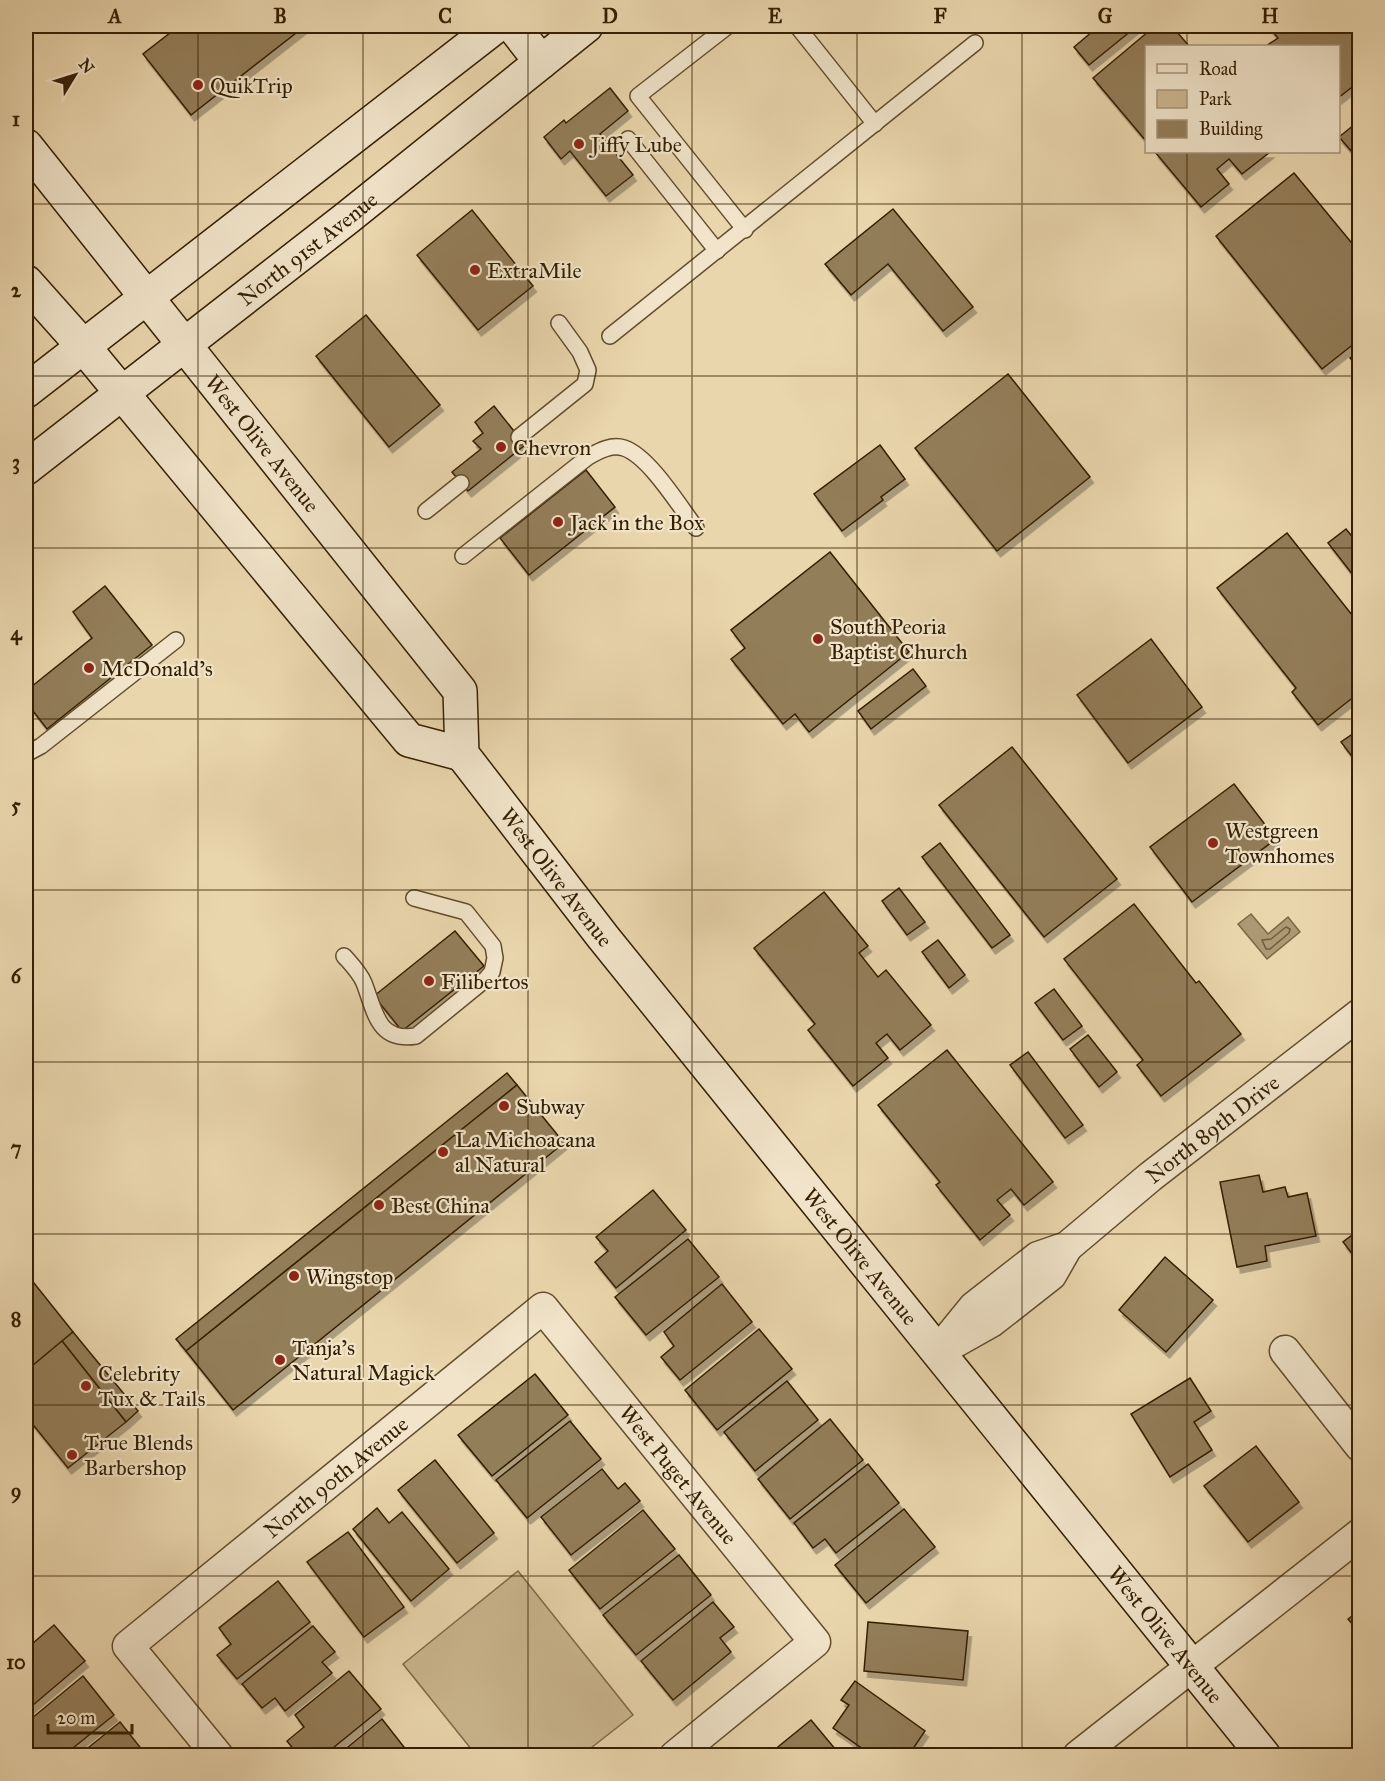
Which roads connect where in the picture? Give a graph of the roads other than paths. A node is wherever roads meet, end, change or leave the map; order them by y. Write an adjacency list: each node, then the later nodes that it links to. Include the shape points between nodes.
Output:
1 (496, 26): 14 (main road)
2 (513, 26): 7 (main road)
3 (586, 26): 7 (main road, North 91st Avenue)
4 (728, 26): 11 (lane, via 638,96)
5 (797, 26): 8 (lane)
6 (975, 43): 8 (lane)
7 (541, 62): 18 (main road, North 91st Avenue)
8 (875, 124): 11 (lane)
9 (628, 139): 12 (lane)
10 (26, 146): 14 (main road, West Olive Avenue)
11 (745, 230): 12 (lane)
12 (717, 251): 16 (lane)
13 (26, 282): 17 (main road)
14 (146, 297): 17 (main road); 18 (main road, West Olive Avenue)
15 (559, 323): 21 (lane, via 588,370 585,384)
16 (610, 336)
17 (83, 346): 19 (main road); 20 (main road)
18 (185, 346): 20 (main road, North 91st Avenue); 29 (main road, West Olive Avenue, via 460,691)
19 (26, 391)
20 (123, 394): 22 (main road, North 91st Avenue); 29 (main road, via 409,740)
21 (519, 437)
22 (26, 468)
23 (461, 483): 24 (lane)
24 (426, 511)
25 (696, 528): 26 (lane, via 644,460 624,448 607,448 588,457)
26 (463, 556)
27 (176, 640): 28 (lane)
28 (27, 749)
29 (462, 754): 35 (main road, West Olive Avenue, via 603,937)
30 (414, 898): 31 (lane, via 466,912 493,946 495,958 486,979 416,1036 403,1038 394,1036 374,1015 363,980)
31 (344, 956)
32 (1359, 1014): 35 (street, North 89th Drive, via 1067,1247 1038,1257 974,1307)
33 (543, 1308): 39 (street, North 90th Avenue, via 128,1646); 40 (street, West Puget Avenue, via 814,1642)
34 (1285, 1351): 36 (street)
35 (938, 1352): 38 (main road, West Olive Avenue)
36 (1359, 1446)
37 (1359, 1534): 38 (street)
38 (1191, 1665): 41 (street); 42 (main road, West Olive Avenue)
39 (218, 1755)
40 (675, 1755)
41 (1078, 1755)
42 (1264, 1755)

